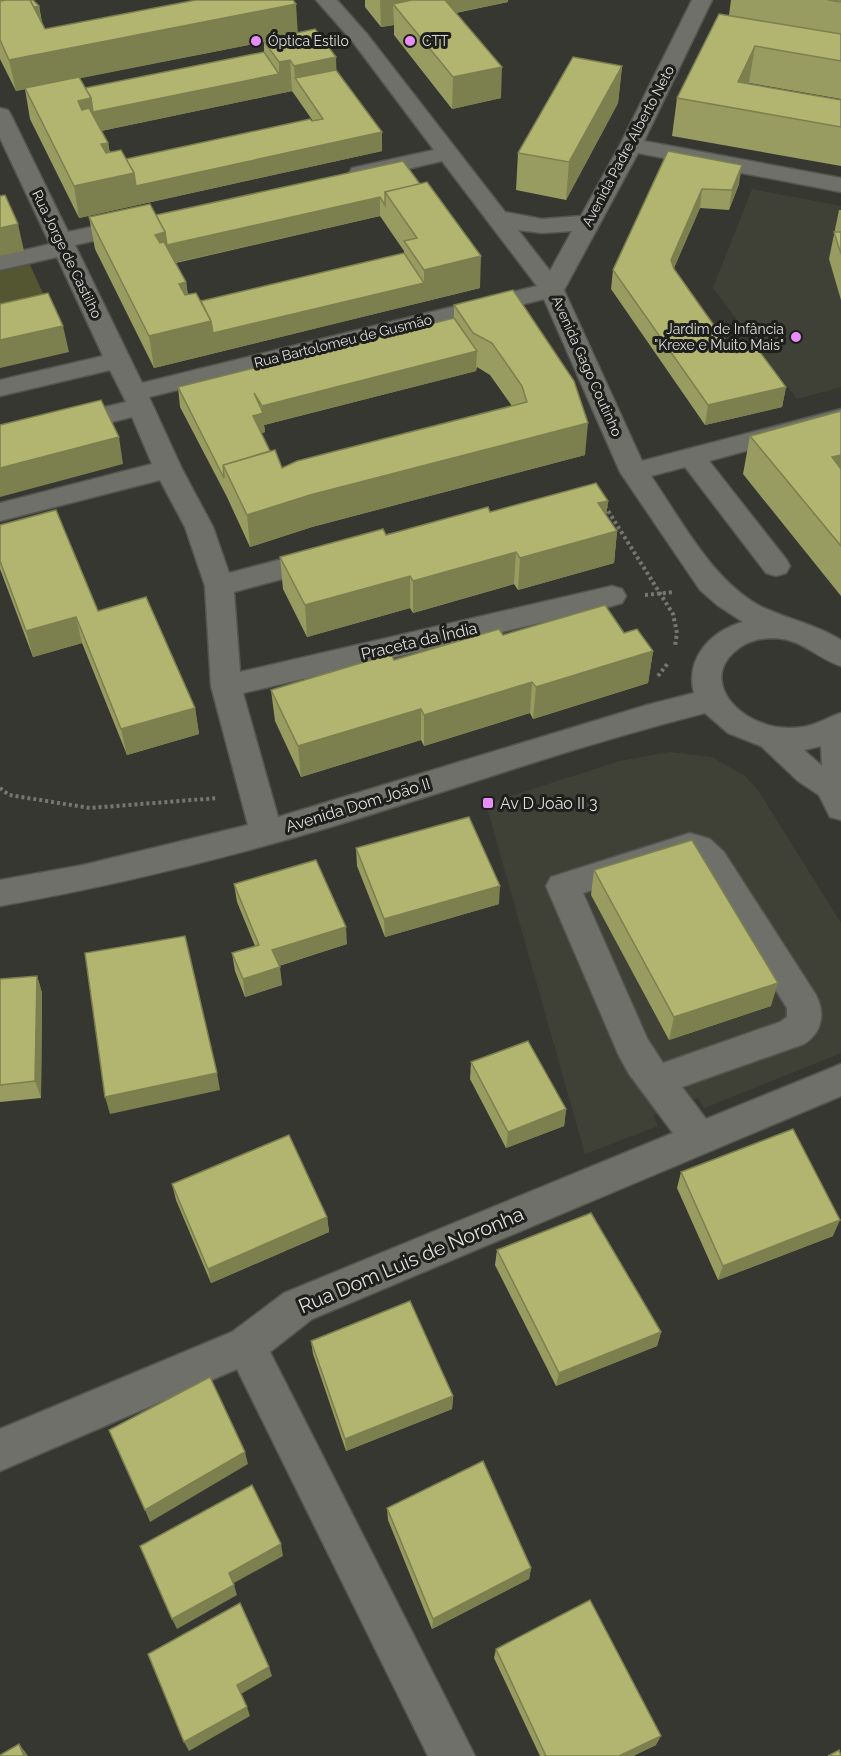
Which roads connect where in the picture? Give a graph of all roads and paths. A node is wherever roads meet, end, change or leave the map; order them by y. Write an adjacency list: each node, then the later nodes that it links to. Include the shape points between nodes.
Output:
1 (326, 0): 6 (street, Avenida Gago Coutinho, via 349,40)
2 (702, 0): 5 (street, Avenida Padre Alberto Neto, via 700,33)
3 (23, 108): 4 (street)
4 (0, 114): 12 (street, Rua Jorge de Castilho)
5 (631, 145): 8 (street); 11 (street, Avenida Padre Alberto Neto)
6 (448, 153): 7 (street); 9 (street, Avenida Gago Coutinho)
7 (335, 178)
8 (841, 185)
9 (497, 217): 11 (street, via 533,227 556,228); 14 (street, Avenida Gago Coutinho)
10 (164, 218): 12 (street)
11 (587, 222): 14 (street, Avenida Padre Alberto Neto)
12 (62, 244): 13 (street); 15 (street, Rua Jorge de Castilho)
13 (0, 263)
14 (552, 290): 17 (street, Rua Bartolomeu de Gusmão); 22 (street, Avenida Gago Coutinho)
15 (118, 360): 16 (street); 17 (street, Rua Jorge de Castilho)
16 (0, 388)
17 (137, 400): 19 (street, Rua Bartolomeu de Gusmão); 21 (street)
18 (841, 417): 20 (street)
19 (0, 441)
20 (692, 458): 22 (street); 25 (street)
21 (168, 469): 23 (street); 26 (street, via 199,527)
22 (634, 472): 28 (street, Avenida Gago Coutinho, via 710,583 750,613)
23 (0, 512)
24 (345, 552): 26 (street)
25 (776, 566)
26 (219, 586): 30 (street)
27 (612, 596): 30 (street, Praceta da Índia)
28 (790, 630): 29 (street); 31 (street, via 765,628 746,632 714,652 706,668)
29 (837, 648)
30 (226, 686): 37 (street)
31 (711, 700): 33 (street, via 727,718 748,731); 37 (street, Avenida Dom João II)
32 (838, 726): 33 (street, via 821,736 797,740); 36 (street)
33 (772, 738): 36 (street)
34 (0, 788): 35 (path, via 9,795 90,808)
35 (224, 797)
36 (836, 797)
37 (266, 833): 38 (street, Avenida Dom João II, via 79,881)
38 (0, 893)
39 (841, 1080): 41 (street, Rua Dom Luis de Noronha)
40 (656, 1081): 40 (street, via 632,1045 563,886 690,846 712,861 804,1005 806,1014 800,1028 792,1033); 41 (street)
41 (699, 1138): 42 (street, Rua Dom Luis de Noronha, via 298,1306)
42 (246, 1346): 43 (street, Rua Dom Luis de Noronha); 44 (street)
43 (0, 1450)
44 (452, 1756)

